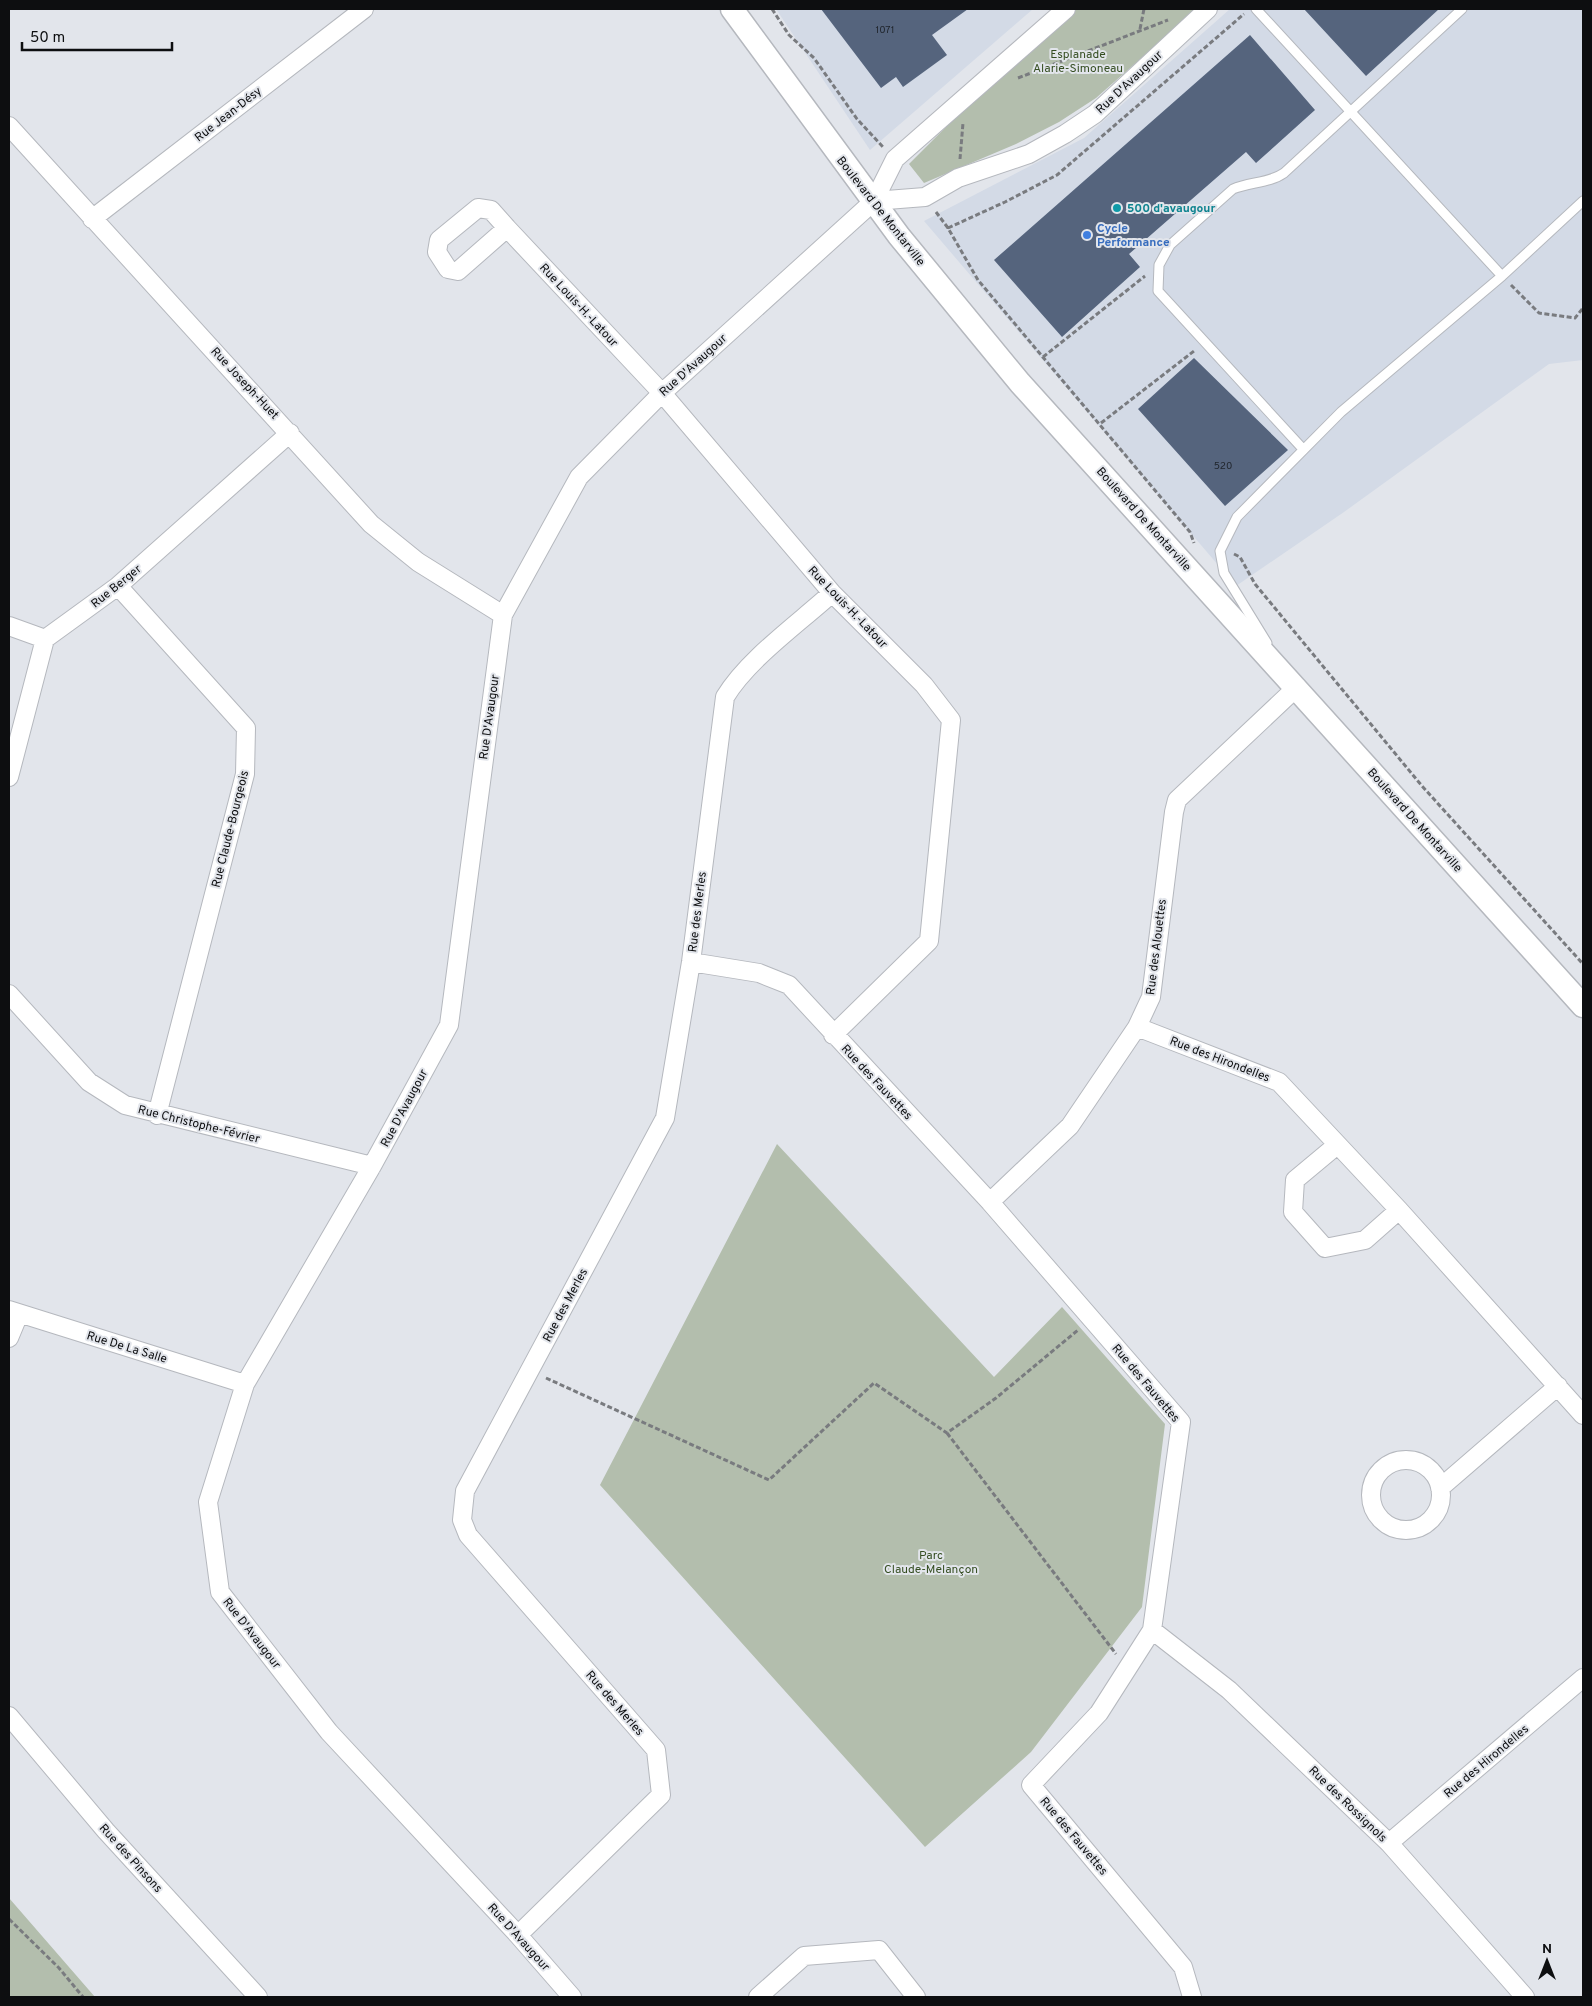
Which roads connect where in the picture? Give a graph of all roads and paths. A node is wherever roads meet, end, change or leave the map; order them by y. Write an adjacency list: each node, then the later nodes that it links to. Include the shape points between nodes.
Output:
1 (364, 9): 20 (street, Rue Jean-Désy)
2 (732, 9): 17 (street, Boulevard De Montarville)
3 (772, 9): 15 (path, via 789,35 814,58 857,119)
4 (1066, 9): 12 (street, Rue D'Avaugour)
5 (1144, 9): 10 (path)
6 (1208, 9): 16 (street, Rue D'Avaugour, via 1095,114 1029,154)
7 (1256, 9): 13 (lane)
8 (1462, 9): 13 (lane)
9 (1175, 18): 10 (path)
10 (1139, 30): 11 (path)
11 (1011, 80)
12 (965, 98): 16 (path); 17 (street, Rue D'Avaugour, via 895,159)
13 (1350, 110): 22 (lane, via 1277,178 1233,189 1170,245); 23 (lane)
14 (9, 126): 20 (street, Rue Joseph-Huet)
15 (889, 152)
16 (958, 178): 17 (street, Rue D'Avaugour, via 925,198)
17 (874, 201): 27 (street, Rue D'Avaugour); 38 (street, Boulevard De Montarville, via 898,236 1020,383)
18 (1583, 201): 23 (lane)
19 (935, 211): 26 (path, Boulevard De Montarville, via 978,280)
20 (92, 219): 29 (street, Rue Joseph-Huet)
21 (507, 228): 27 (street, Rue Louis-H.-Latour)
22 (1159, 265): 25 (lane, via 1158,291); 26 (path)
23 (1502, 276): 24 (path, via 1538,313 1575,318); 30 (lane, via 1341,412)
24 (1583, 308)
25 (1204, 343): 28 (path); 30 (lane)
26 (1044, 357): 28 (path, Boulevard De Montarville)
27 (662, 393): 34 (street, Rue Louis-H.-Latour); 35 (street, Rue D'Avaugour, via 579,477)
28 (1101, 424): 31 (path, Boulevard De Montarville, via 1190,532)
29 (290, 433): 33 (street, Rue Berger); 35 (street, Rue Joseph-Huet, via 371,524 418,562)
30 (1303, 449): 38 (lane, via 1236,517 1220,552 1224,573 1266,642)
31 (1198, 548)
32 (1226, 552): 42 (path, via 1240,557 1255,584 1422,786)
33 (118, 586): 37 (street, Rue Berger); 47 (street, Rue Claude-Bourgeois, via 246,728 245,774)
34 (832, 593): 41 (street, Rue des Merles, via 734,681 725,697); 46 (street, Rue Louis-H.-Latour, via 924,686 951,720 929,941)
35 (503, 615): 49 (street, Rue D'Avaugour, via 449,1024)
36 (9, 626): 37 (street)
37 (45, 639): 40 (street)
38 (1275, 664): 39 (street, Boulevard De Montarville)
39 (1297, 687): 44 (street, Boulevard De Montarville); 45 (street, Rue des Alouettes, via 1178,800 1151,997)
40 (9, 777)
41 (691, 962): 46 (street, Rue des Fauvettes, via 759,973 789,985); 55 (street, Rue des Merles, via 665,1118)
42 (1583, 964)
43 (9, 994): 47 (street, Rue Christophe-Février, via 89,1082 125,1105)
44 (1583, 1006)
45 (1137, 1028): 48 (street, Rue des Hirondelles, via 1279,1082); 50 (street, Rue des Alouettes, via 1070,1126)
46 (833, 1036): 50 (street, Rue des Fauvettes)
47 (157, 1115): 49 (street, Rue Christophe-Février)
48 (1337, 1144): 51 (street, Rue des Hirondelles); 51 (street, via 1295,1180 1293,1212 1326,1248 1365,1240)
49 (372, 1166): 56 (street, Rue D'Avaugour)
50 (990, 1202): 53 (street, Rue des Fauvettes)
51 (1400, 1210): 57 (street, Rue des Hirondelles)
52 (14, 1312): 54 (street); 56 (street, Rue De La Salle)
53 (1092, 1319): 59 (path, via 996,1398); 61 (street, Rue des Fauvettes, via 1181,1422)
54 (9, 1338)
55 (530, 1370): 59 (path, via 770,1480 874,1382); 67 (street, Rue des Merles, via 465,1490 462,1520 468,1535 483,1554 656,1750 661,1795)
56 (245, 1384): 67 (street, Rue D'Avaugour, via 208,1502 220,1592 329,1732)
57 (1558, 1386): 58 (street, Rue des Hirondelles); 60 (street)
58 (1583, 1415)
59 (947, 1433): 62 (path)
60 (1440, 1488)
61 (1152, 1630): 62 (street, Rue des Fauvettes); 65 (street, Rue des Rossignols, via 1229,1690)
62 (1128, 1668): 73 (street, Rue des Fauvettes, via 1099,1713 1031,1785 1183,1967)
63 (1583, 1678): 65 (street, Rue des Hirondelles)
64 (9, 1716): 69 (street, Rue des Pinsons, via 106,1831)
65 (1389, 1843): 74 (street, Rue des Rossignols)
66 (9, 1919): 68 (path, via 59,1968)
67 (518, 1935): 70 (street, Rue D'Avaugour)
68 (83, 1997)
69 (258, 1997)
70 (572, 1997)
71 (758, 1997): 72 (street, via 804,1956 879,1950)
72 (916, 1997)
73 (1192, 1997)
74 (1525, 1997)

